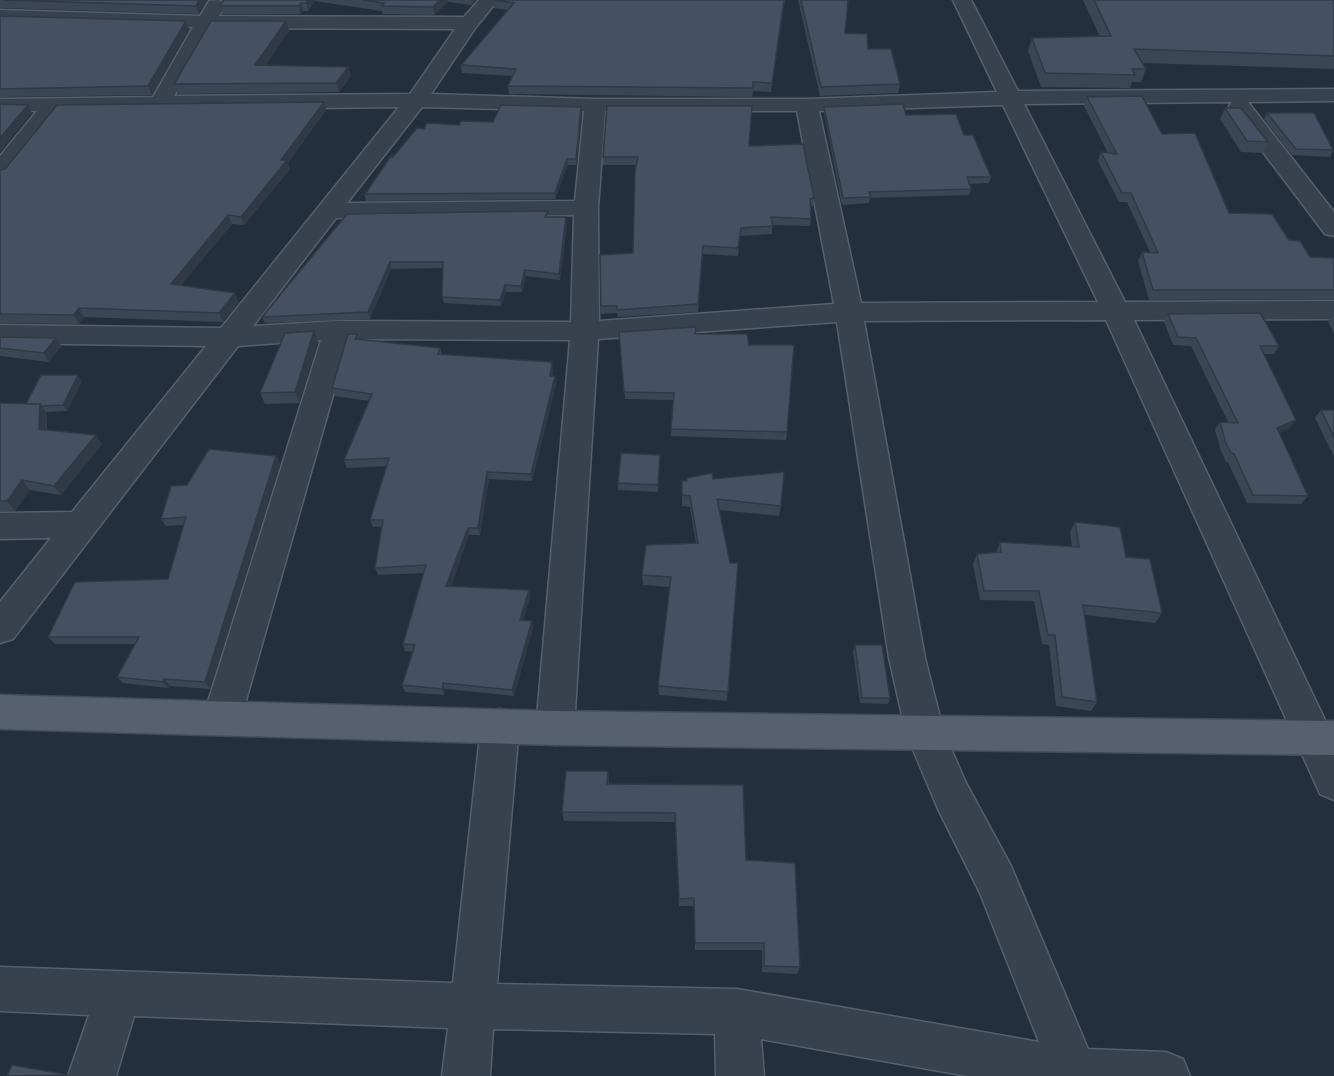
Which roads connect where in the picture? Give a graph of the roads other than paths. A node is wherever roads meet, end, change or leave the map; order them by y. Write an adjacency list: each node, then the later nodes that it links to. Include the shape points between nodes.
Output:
1 (218, 0): 5 (street)
2 (489, 0): 6 (street)
3 (962, 0): 9 (street)
4 (0, 16): 5 (street)
5 (208, 22): 6 (street); 11 (street)
6 (469, 23): 10 (street)
7 (1334, 95): 8 (street)
8 (1232, 96): 9 (street); 19 (street)
9 (1009, 98): 15 (street); 21 (street)
10 (416, 100): 11 (street); 14 (street); 18 (street)
11 (160, 103): 13 (street)
12 (0, 105): 13 (street)
13 (53, 105): 16 (street)
14 (595, 105): 15 (street); 17 (street)
15 (807, 105): 22 (street)
16 (0, 171)
17 (586, 208): 18 (street); 24 (street)
18 (329, 211): 26 (street)
19 (1334, 229)
20 (1334, 310): 21 (street)
21 (1116, 311): 22 (street); 35 (street)
22 (849, 312): 24 (street); 34 (street, via 907,658)
23 (338, 330): 24 (street); 26 (street); 31 (street)
24 (585, 331): 33 (street)
25 (0, 334): 26 (street)
26 (230, 337): 27 (street)
27 (81, 525): 28 (street); 29 (street)
28 (0, 526)
29 (0, 628)
30 (0, 712): 31 (main road)
31 (222, 718): 32 (main road)
32 (500, 726): 33 (main road); 39 (street)
33 (555, 728): 34 (main road)
34 (925, 733): 35 (main road); 41 (street, via 996,881)
35 (1324, 738): 36 (street)
36 (1334, 781)
37 (0, 989): 38 (street)
38 (119, 994): 39 (street); 42 (street)
39 (474, 1006): 40 (street); 43 (street)
40 (738, 1012): 41 (street); 44 (street)
41 (1075, 1074): 45 (street)
42 (92, 1076)
43 (466, 1076)
44 (740, 1076)
45 (1166, 1076)

